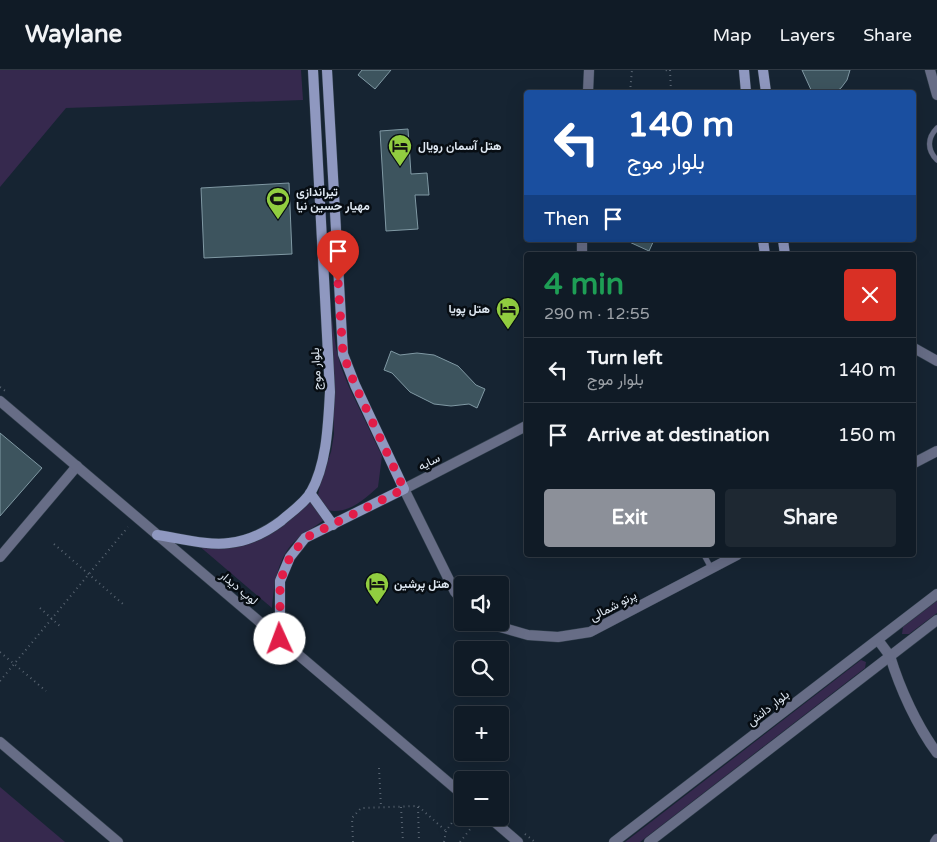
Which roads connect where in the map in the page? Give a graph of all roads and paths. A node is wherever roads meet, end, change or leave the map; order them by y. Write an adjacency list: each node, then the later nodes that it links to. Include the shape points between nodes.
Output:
1 (313, 70): 18 (main road, بلوار موج)
2 (327, 70): 19 (main road)
3 (589, 70): 10 (street)
4 (632, 70): 11 (path)
5 (666, 70): 9 (path)
6 (744, 70): 13 (main road)
7 (763, 70): 14 (main road)
8 (930, 70): 15 (street)
9 (670, 72): 12 (path)
10 (588, 90)
11 (630, 90)
12 (672, 90)
13 (746, 90)
14 (766, 90)
15 (937, 96)
16 (937, 128): 17 (lane, via 929,144)
17 (937, 160)
18 (322, 263): 19 (main road); 28 (main road, بلوار موج, via 330,392 328,432)
19 (337, 263): 27 (main road, via 343,354)
20 (916, 349): 21 (street)
21 (937, 361)
22 (0, 401): 26 (street, لوپ دیدار)
23 (524, 427): 27 (street, سایه)
24 (937, 451): 25 (street)
25 (916, 462)
26 (76, 466): 31 (street, لوپ دیدار); 33 (street)
27 (404, 489): 29 (main road, سایه); 38 (street)
28 (310, 493): 29 (main road); 31 (main road, بلوار موج, via 289,514 253,538 227,544)
29 (333, 525): 46 (main road, سایه, via 305,538 290,557 280,581)
30 (128, 527): 37 (path)
31 (157, 535): 46 (street, لوپ دیدار)
32 (54, 544): 37 (path)
33 (0, 557)
34 (705, 557): 36 (lane)
35 (733, 557): 36 (street, پرتو شمالی)
36 (711, 568): 45 (street, پرتو شمالی, via 590,632 558,637 528,635)
37 (88, 574): 40 (path); 42 (path)
38 (454, 590)
39 (937, 594): 47 (street, بلوار دانش)
40 (123, 604)
41 (40, 608): 42 (path)
42 (52, 619): 44 (path); 50 (path)
43 (937, 620): 49 (street)
44 (62, 628)
45 (509, 630)
46 (280, 639): 56 (street, لوپ دیدار)
47 (878, 640): 49 (street); 72 (street, بلوار دانش)
48 (0, 652): 50 (path)
49 (890, 656): 54 (street, via 909,706); 73 (street)
50 (14, 664): 51 (path); 52 (path)
51 (0, 681)
52 (46, 691)
53 (0, 742): 65 (street)
54 (937, 754)
55 (380, 768): 58 (path)
56 (454, 787)
57 (418, 806): 59 (path); 63 (path); 68 (path)
58 (381, 807): 59 (path); 66 (path, via 361,808 352,818)
59 (401, 807): 67 (path)
60 (454, 819): 63 (path)
61 (472, 826): 70 (path)
62 (499, 826): 71 (street)
63 (446, 831): 69 (path)
64 (937, 839): 74 (street)
65 (118, 842)
66 (353, 842)
67 (403, 842)
68 (419, 842)
69 (444, 842)
70 (460, 842)
71 (518, 842)
72 (614, 842)
73 (649, 842)
74 (935, 842)

